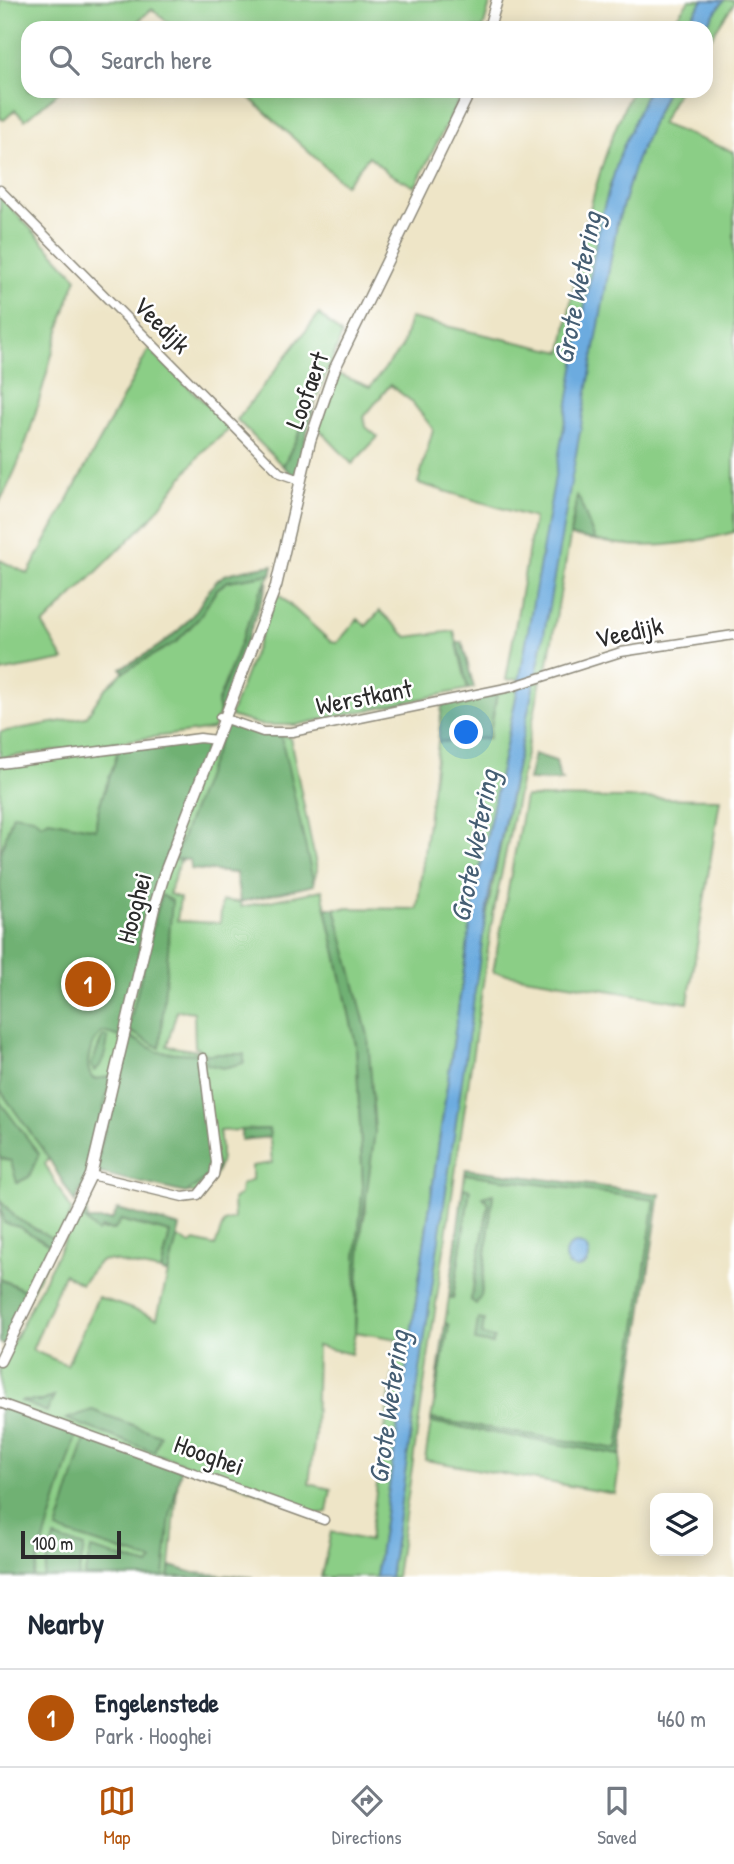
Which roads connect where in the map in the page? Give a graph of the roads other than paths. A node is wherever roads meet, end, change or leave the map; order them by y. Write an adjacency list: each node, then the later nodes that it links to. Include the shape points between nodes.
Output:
1 (497, 0): 2 (street)
2 (491, 21)
3 (467, 98): 5 (street, Loofaert, via 340,357)
4 (0, 190): 5 (street, Veedijk, via 279,473)
5 (300, 480): 8 (street, Loofaert, via 276,586)
6 (734, 635): 7 (street, Veedijk, via 621,652)
7 (511, 687): 8 (street, Werstkant, via 292,732 263,732)
8 (222, 718): 9 (street, Loofaert)
9 (216, 740): 10 (street, via 200,738); 12 (street, Hooghei, via 154,908)
10 (0, 764)
11 (203, 1058): 12 (street, via 216,1163 214,1175 198,1195 183,1197)
12 (90, 1175): 13 (street, Hooghei)
13 (0, 1361)
14 (0, 1403): 15 (street, Hooghei)
15 (324, 1520)

